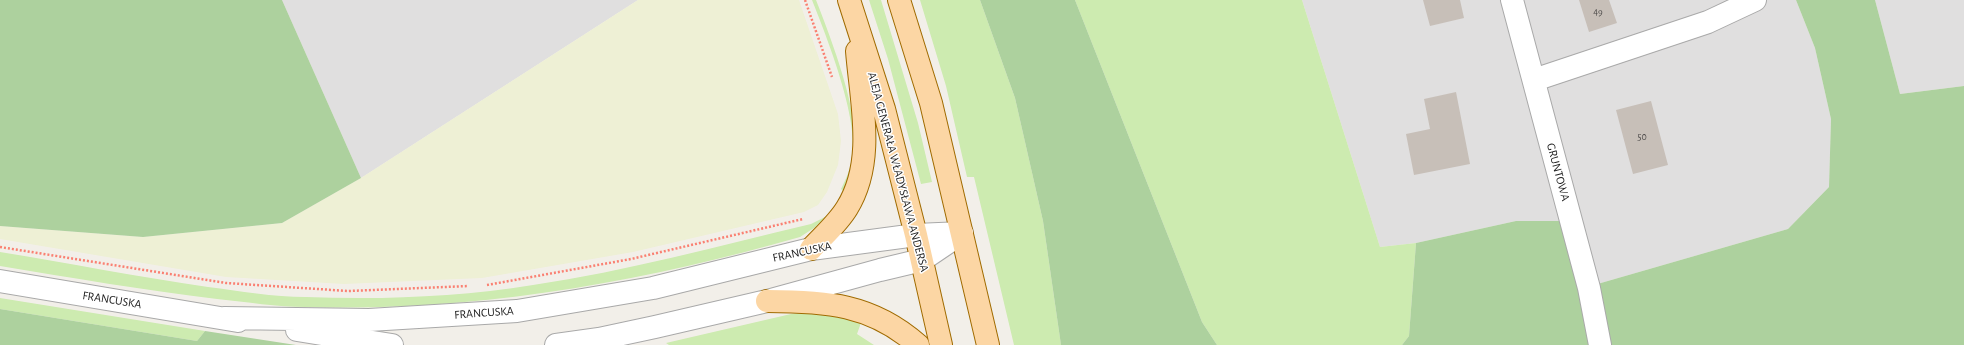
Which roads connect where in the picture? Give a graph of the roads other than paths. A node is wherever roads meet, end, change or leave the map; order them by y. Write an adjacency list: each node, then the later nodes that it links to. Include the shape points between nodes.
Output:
1 (899, 0): 6 (main road, via 931,103)
2 (1512, 0): 5 (street, GRUNTOWA)
3 (1755, 0): 5 (street, via 1708,22)
4 (852, 7): 7 (main road, ALEJA GENERAŁA WŁADYSŁAWA ANDERSA, via 884,109); 8 (main road, via 864,139 863,164 847,208)
5 (1534, 80): 18 (street, GRUNTOWA, via 1589,288)
6 (962, 233): 7 (street, FRANCUSKA); 9 (street); 17 (main road)
7 (916, 235): 8 (street, FRANCUSKA); 9 (main road, ALEJA GENERAŁA WŁADYSŁAWA ANDERSA)
8 (811, 249): 12 (street, FRANCUSKA, via 653,288 517,311 369,320)
9 (922, 260): 11 (street); 16 (main road, ALEJA GENERAŁA WŁADYSŁAWA ANDERSA)
10 (0, 281): 12 (street, FRANCUSKA)
11 (767, 301): 14 (street, via 599,339); 15 (main road, via 814,301 861,310 879,318)
12 (224, 318): 13 (street, FRANCUSKA)
13 (392, 345)
14 (556, 345)
15 (918, 345)
16 (941, 345)
17 (988, 345)
18 (1600, 345)

